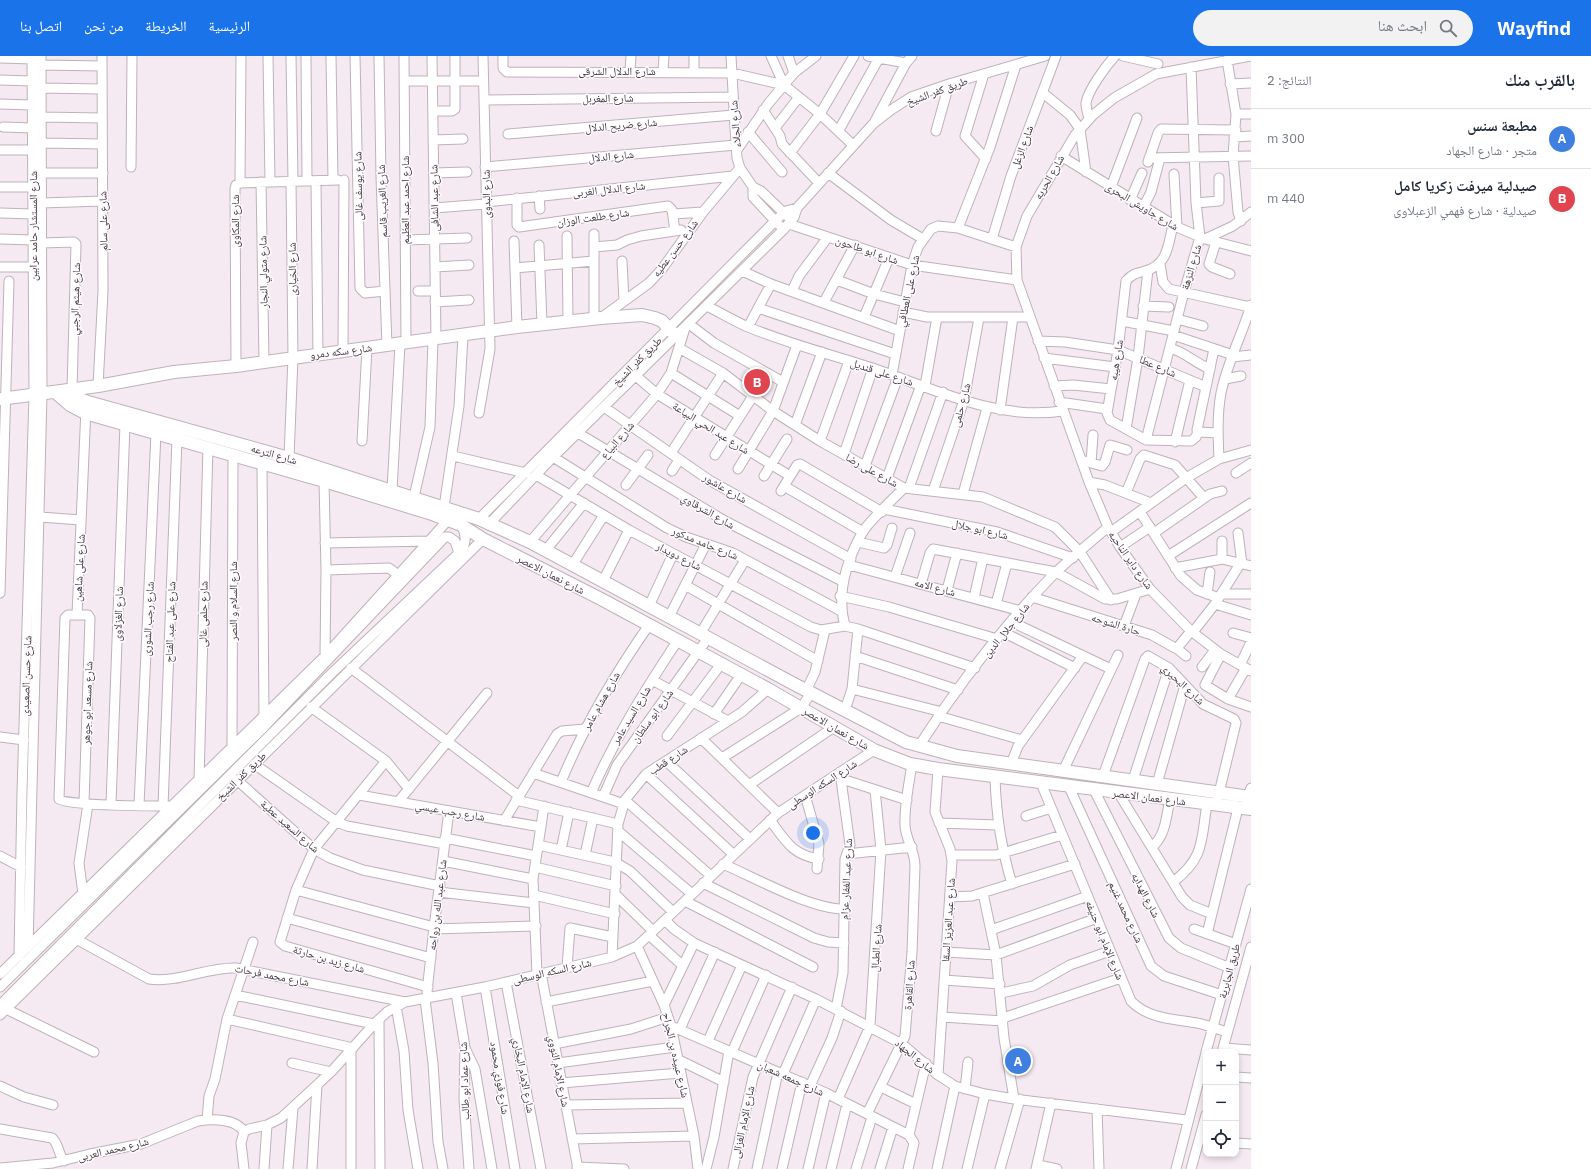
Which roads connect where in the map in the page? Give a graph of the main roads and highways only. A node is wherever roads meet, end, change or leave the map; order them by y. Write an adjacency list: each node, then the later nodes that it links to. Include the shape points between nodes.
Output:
1 (675, 337): 2 (main road, شارع سكه دمرو, via 655,318 642,315 597,318 174,372)
2 (70, 390): 3 (main road, شارع سكه دمرو); 5 (main road, شارع الترعه)
3 (55, 392): 4 (main road, شارع سكه دمرو); 5 (main road, شارع الترعه, via 70,404)
4 (3, 399)
5 (87, 408): 6 (main road, شارع الترعه, via 289,458); 6 (main road, شارع الترعه, via 125,424 208,448 324,481)
6 (372, 490): 7 (main road, شارع الترعه, via 392,490); 8 (main road, شارع الترعه)
7 (484, 522): 9 (main road, شارع نعمان الاعصر, via 530,542)
8 (461, 525): 10 (main road, شارع نعمان الاعصر)
9 (606, 582): 10 (main road); 11 (main road, شارع نعمان الاعصر)
10 (601, 599): 12 (main road, شارع نعمان الاعصر)
11 (794, 684): 12 (main road); 13 (main road, شارع نعمان الاعصر)
12 (785, 699): 14 (main road, شارع نعمان الاعصر)
13 (850, 713): 14 (main road); 15 (main road, شارع نعمان الاعصر)
14 (846, 735): 17 (main road, شارع نعمان الاعصر)
15 (906, 742): 16 (main road, شارع نعمان الاعصر); 17 (main road)
16 (919, 746): 18 (main road, شارع نعمان الاعصر, via 957,756); 19 (main road)
17 (898, 760): 19 (main road, شارع نعمان الاعصر)
18 (996, 762): 20 (main road); 21 (main road, شارع نعمان الاعصر)
19 (911, 764): 20 (main road, شارع نعمان الاعصر)
20 (995, 777): 23 (main road, شارع نعمان الاعصر)
21 (1196, 789): 22 (main road, شارع نعمان الاعصر); 23 (main road)
22 (1250, 793)
23 (1194, 802): 24 (main road, شارع نعمان الاعصر)
24 (1251, 809)

